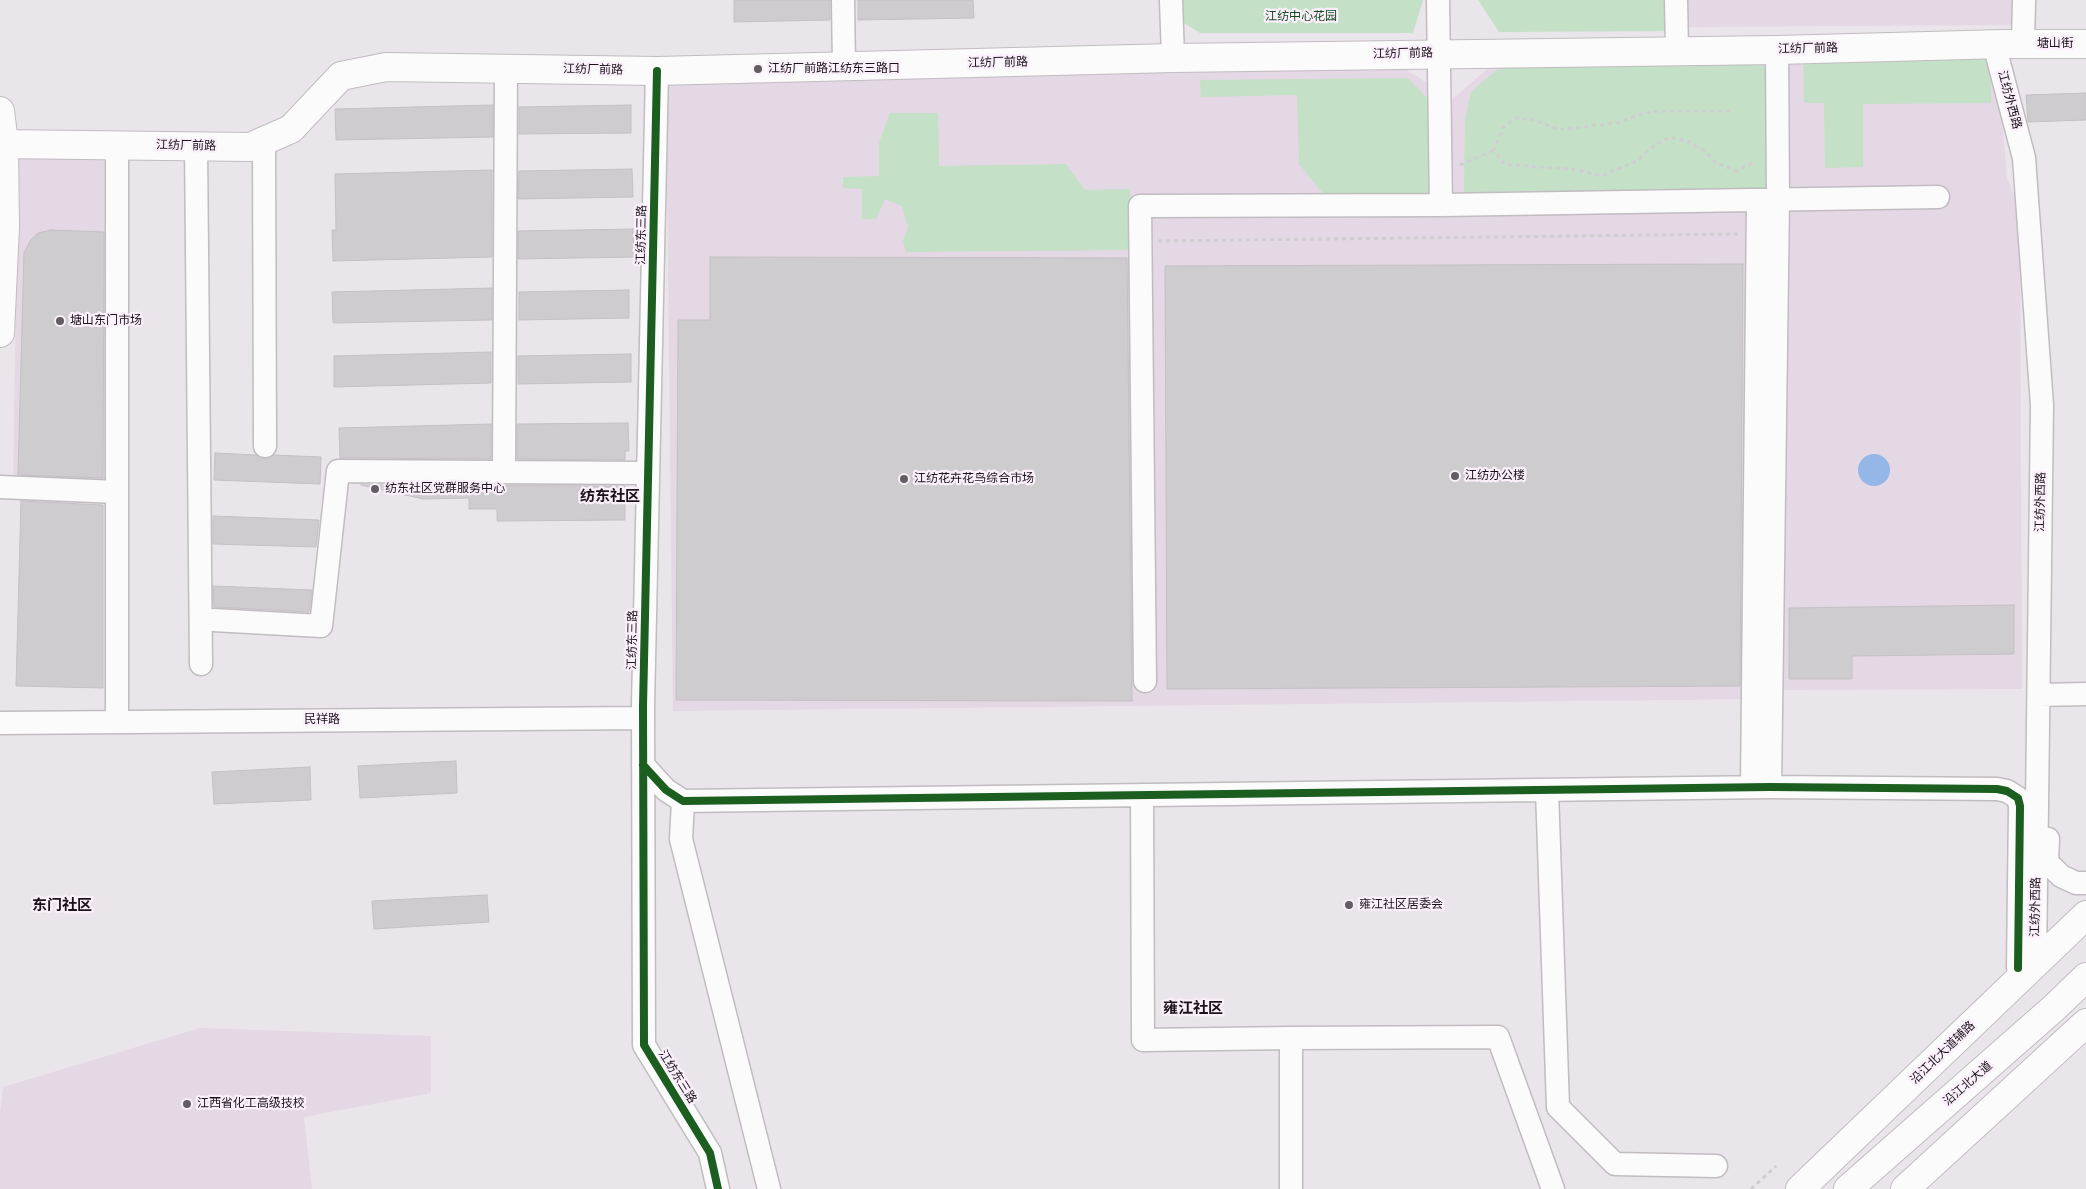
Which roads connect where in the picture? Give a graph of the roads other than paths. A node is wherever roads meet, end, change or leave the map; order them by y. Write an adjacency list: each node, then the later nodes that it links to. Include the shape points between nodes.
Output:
1 (843, 0): 12 (street)
2 (1172, 0): 11 (street)
3 (1438, 0): 10 (street)
4 (1676, 0): 8 (street)
5 (2024, 0): 6 (street, 江纺外西路)
6 (2007, 44): 7 (main road, 塘山街); 9 (main road, 江纺厂前路); 32 (street, 江纺外西路, via 2032,156 2053,404)
7 (2086, 44)
8 (1677, 50): 9 (main road, 江纺厂前路); 10 (main road, 江纺厂前路)
9 (1777, 50): 21 (street)
10 (1438, 54): 11 (main road, 江纺厂前路); 22 (street)
11 (1173, 58): 12 (main road, 江纺厂前路)
12 (844, 66): 14 (main road, 江纺厂前路)
13 (506, 69): 14 (main road, 江纺厂前路); 16 (main road, 江纺厂前路, via 386,66 341,76 291,129); 25 (street)
14 (657, 71): 26 (street, 江纺东三路)
15 (0, 111): 17 (main road)
16 (264, 141): 19 (main road, 江纺厂前路, via 250,147); 24 (street)
17 (2, 143): 18 (main road, 江纺厂前路); 23 (main road, via 5,226)
18 (117, 145): 19 (main road, 江纺厂前路); 28 (street)
19 (196, 146): 30 (street)
20 (1938, 197): 21 (street)
21 (1768, 200): 22 (street); 39 (street); 39 (street, via 1757,233)
22 (1441, 205): 31 (street, via 1140,206)
23 (0, 333)
24 (265, 446)
25 (504, 471): 26 (street); 29 (street, via 338,471 321,626)
26 (648, 473): 35 (street, 江纺东三路)
27 (0, 487): 28 (street)
28 (117, 492): 34 (street)
29 (214, 620)
30 (201, 664)
31 (1145, 682)
32 (2045, 694): 33 (street); 43 (street, 江纺外西路, via 2047,862 2061,876 2076,883); 45 (street, 江纺外西路)
33 (2086, 694)
34 (117, 711): 35 (street, 民祥路); 36 (street, 民祥路)
35 (643, 712): 37 (street, 民祥路); 38 (street, 江纺东三路)
36 (0, 713)
37 (0, 722)
38 (644, 765): 42 (street, via 666,790); 50 (street, 江纺东三路, via 644,1045 710,1153)
39 (1761, 787): 40 (street); 45 (street, via 1997,789 2018,798)
40 (1547, 790): 41 (street); 49 (street, via 1558,1107 1615,1164)
41 (1142, 795): 42 (street); 48 (street, via 1143,1040)
42 (683, 801): 51 (street, via 681,839)
43 (2086, 883)
44 (2086, 915): 45 (main road, 沿江北大道辅路)
45 (2027, 966): 54 (main road, 沿江北大道辅路)
46 (2086, 976): 55 (main road, 沿江北大道)
47 (2086, 1023): 56 (main road)
48 (1290, 1038): 52 (street); 53 (street, via 1498,1037)
49 (1716, 1166)
50 (718, 1189)
51 (769, 1189)
52 (1291, 1189)
53 (1553, 1189)
54 (1800, 1189)
55 (1848, 1189)
56 (1905, 1189)

